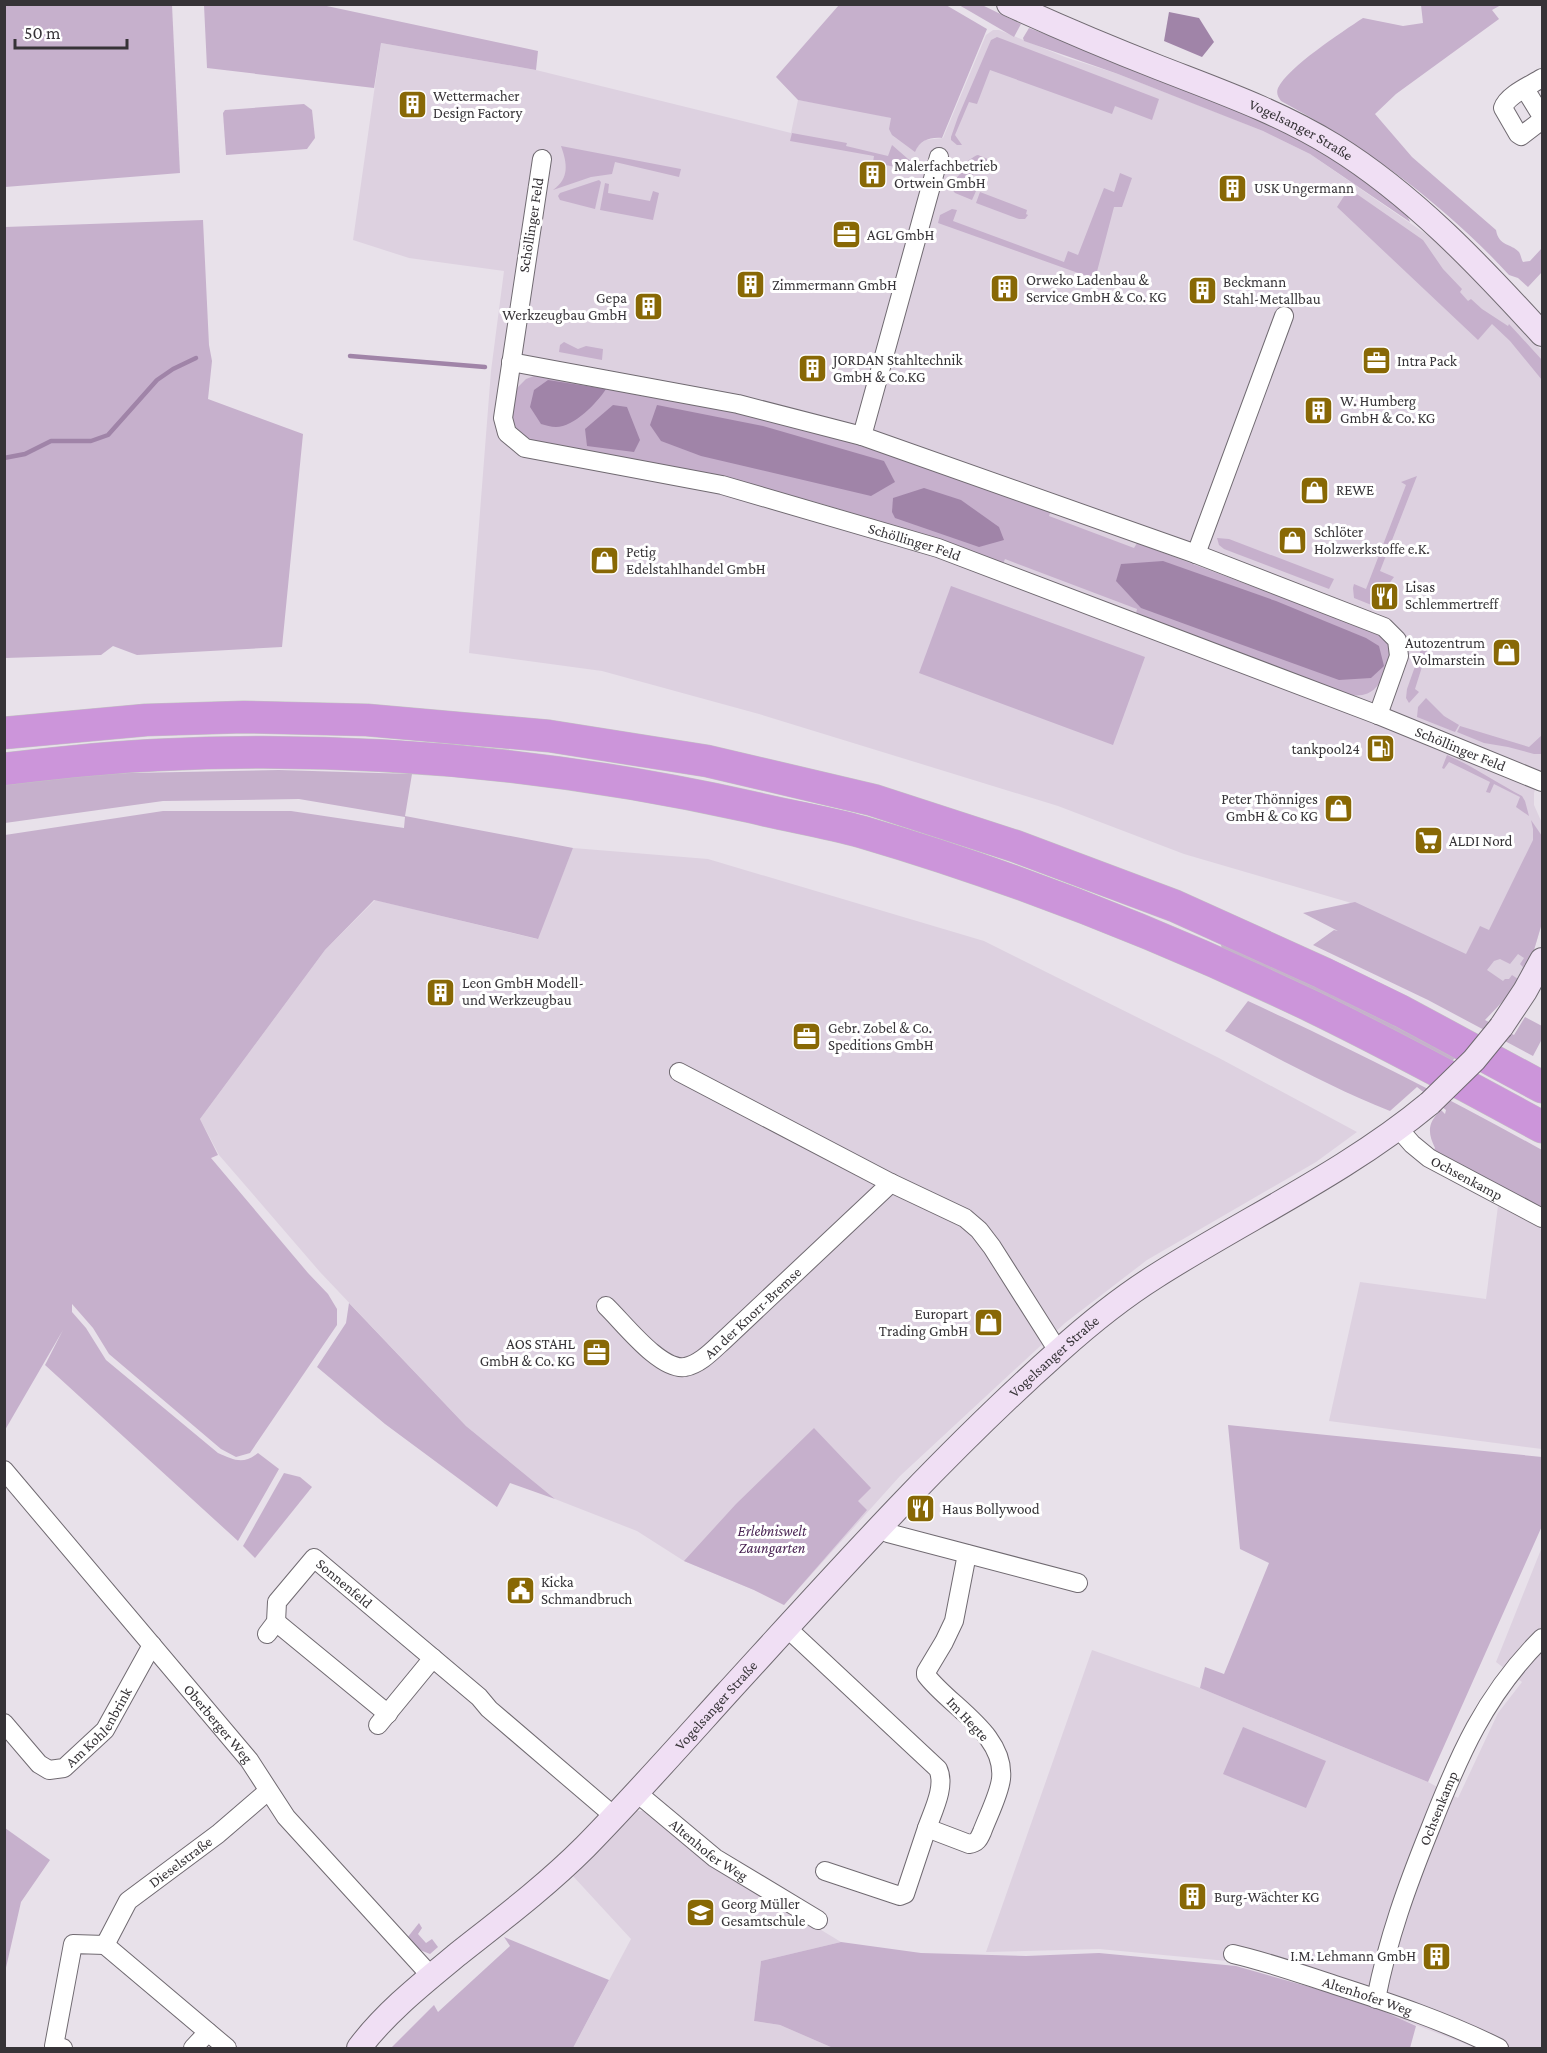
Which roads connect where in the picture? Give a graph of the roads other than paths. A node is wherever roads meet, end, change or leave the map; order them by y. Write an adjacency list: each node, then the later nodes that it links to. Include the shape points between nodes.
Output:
1 (1009, 4): 7 (street, Vogelsanger Straße, via 1098,44 1255,105 1334,146 1425,216)
2 (1542, 78): 3 (street)
3 (1525, 89)
4 (939, 158): 9 (street)
5 (542, 159): 8 (street, Schöllinger Feld)
6 (1284, 316): 10 (street)
7 (1542, 334)
8 (511, 362): 9 (street, via 738,404); 11 (street, Schöllinger Feld, via 503,418 507,433 525,448 722,485 906,537)
9 (862, 436): 10 (street)
10 (1196, 554): 11 (street, via 1392,633 1399,656)
11 (1378, 715): 14 (street, Schöllinger Feld)
12 (4, 733): 17 (highway, via 146,720 368,720 549,736 718,763 873,800 1015,846 1174,906 1401,1011)
13 (4, 769): 18 (highway, via 158,755 389,756 628,782 859,832 1006,880 1160,938 1321,1011)
14 (1542, 782)
15 (1542, 960): 19 (street, Vogelsanger Straße, bridge, via 1501,1027 1474,1060)
16 (679, 1072): 20 (street)
17 (1542, 1087)
18 (1542, 1127)
19 (1398, 1128): 21 (street, Ochsenkamp, via 1429,1158); 23 (street, Vogelsanger Straße, via 1154,1277)
20 (891, 1183): 22 (street, An der Knorr-Bremse, via 696,1363 678,1367 666,1363); 23 (street, via 965,1218 979,1230)
21 (1542, 1218)
22 (606, 1306)
23 (1058, 1351): 25 (street, Vogelsanger Straße, via 921,1481)
24 (4, 1470): 30 (street, Oberberger Weg)
25 (879, 1527): 26 (street, via 888,1533); 28 (street, Vogelsanger Straße)
26 (967, 1554): 27 (street); 36 (street, Im Hegte, via 954,1621 926,1675 986,1735 1000,1764 1001,1779 975,1843)
27 (1078, 1583)
28 (787, 1628): 34 (street, Vogelsanger Straße); 36 (street, via 938,1769 940,1786)
29 (1542, 1638): 42 (street, Ochsenkamp, via 1509,1674 1469,1736 1406,1889 1385,1954)
30 (152, 1645): 32 (street, Am Kohlenbrink, via 105,1730 64,1768 49,1770 39,1764); 33 (street, Oberberger Weg, via 249,1760)
31 (433, 1658): 31 (street, Sonnenfeld, via 314,1558 277,1602 271,1628 383,1720); 35 (street, Sonnenfeld)
32 (4, 1723)
33 (268, 1791): 39 (street, Dieselstraße, via 128,1901); 41 (street, Oberberger Weg, via 317,1853)
34 (636, 1792): 35 (street, Vogelsanger Straße); 38 (street, Altenhofer Weg, via 716,1858)
35 (614, 1816): 41 (street, Vogelsanger Straße, via 561,1869)
36 (927, 1828): 37 (street, via 905,1894 900,1896)
37 (825, 1871)
38 (818, 1920)
39 (105, 1945): 43 (street); 44 (street, via 73,1944 54,2046)
40 (1233, 1954): 42 (street, Altenhofer Weg)
41 (431, 1976): 47 (street, Vogelsanger Straße)
42 (1376, 1999): 48 (street, Altenhofer Weg, via 1467,2032)
43 (208, 2032): 45 (street); 46 (street)
44 (63, 2049)
45 (193, 2049)
46 (227, 2049)
47 (359, 2049)
48 (1499, 2049)

